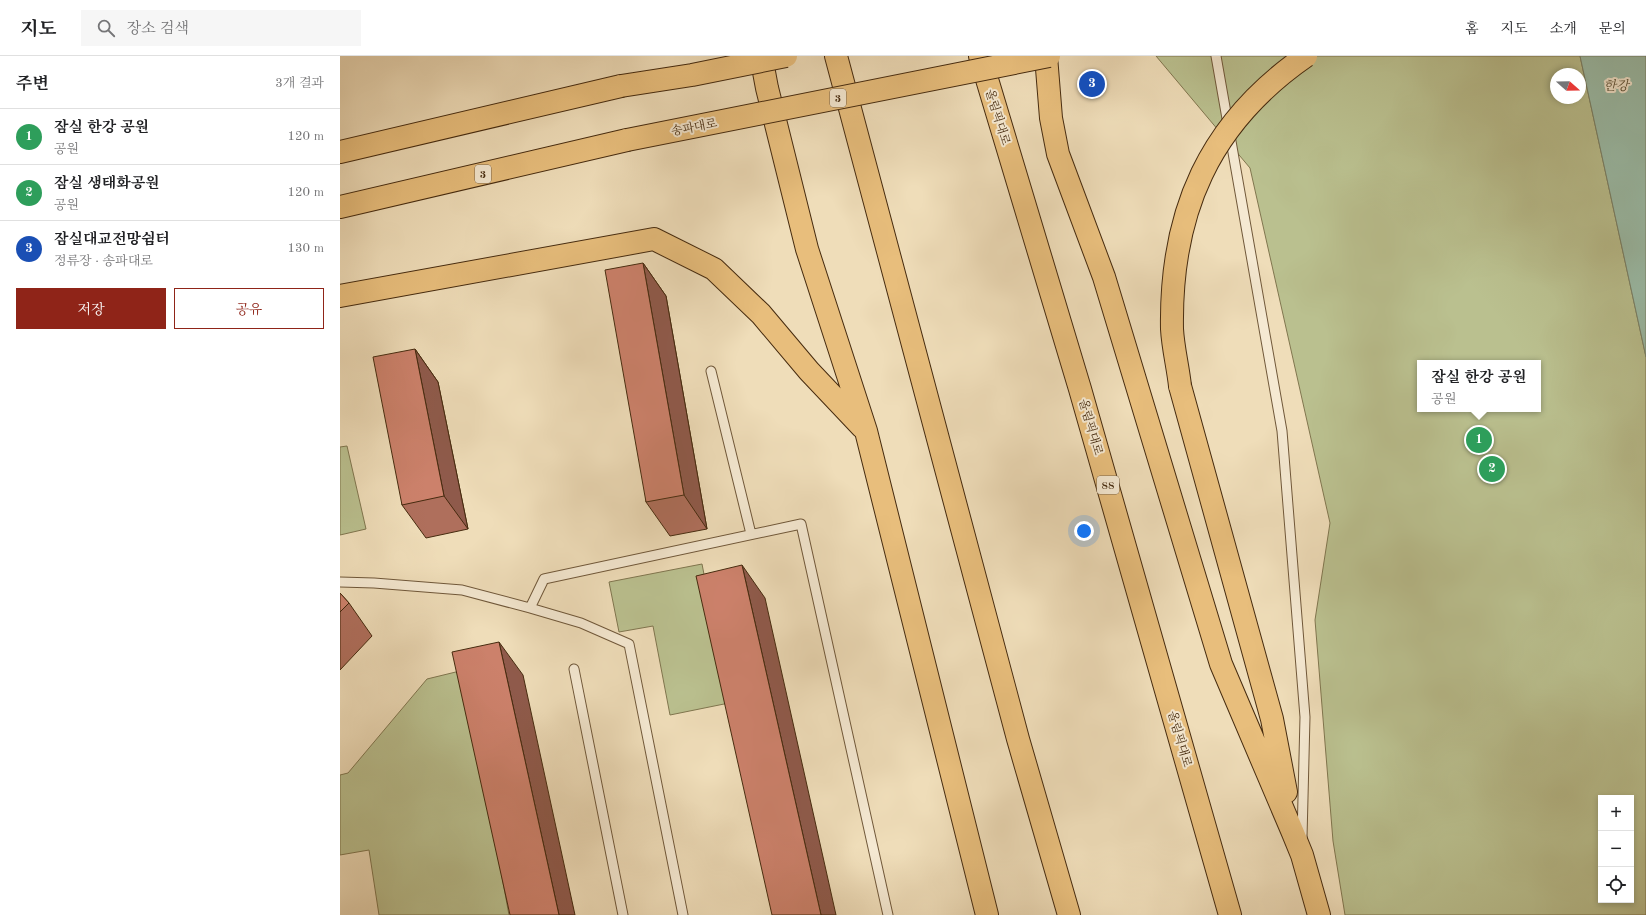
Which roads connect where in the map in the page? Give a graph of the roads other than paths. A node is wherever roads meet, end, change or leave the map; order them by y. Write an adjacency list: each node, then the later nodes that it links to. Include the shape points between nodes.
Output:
1 (761, 56): 13 (main road, via 807,249)
2 (786, 56): 9 (main road, bridge, via 622,86)
3 (836, 56): 24 (main road, via 1018,739)
4 (980, 56): 25 (main road, 올림픽대로 / 88, via 1080,389)
5 (1046, 56): 18 (main road, via 1051,118 1058,154 1104,277 1221,664)
6 (1049, 56): 10 (main road, 송파대로 / 3, bridge, via 627,140)
7 (1216, 56): 19 (lane, via 1282,431 1305,716)
8 (1306, 56): 18 (main road, bridge, via 1261,91 1242,110 1207,161 1184,222 1172,294 1172,331 1180,386 1272,720)
9 (340, 152)
10 (340, 207)
11 (340, 296): 13 (main road, via 654,239 714,268 761,314 809,371)
12 (711, 371): 14 (lane)
13 (866, 431): 23 (main road)
14 (751, 534): 16 (lane, via 544,578); 22 (lane, via 801,524)
15 (340, 582): 16 (lane, via 462,590)
16 (530, 608): 21 (lane, via 581,623 629,644)
17 (574, 669): 20 (lane)
18 (1293, 833): 19 (main road)
19 (1302, 855): 26 (main road)
20 (623, 915)
21 (683, 915)
22 (888, 915)
23 (987, 915)
24 (1069, 915)
25 (1230, 915)
26 (1319, 915)

